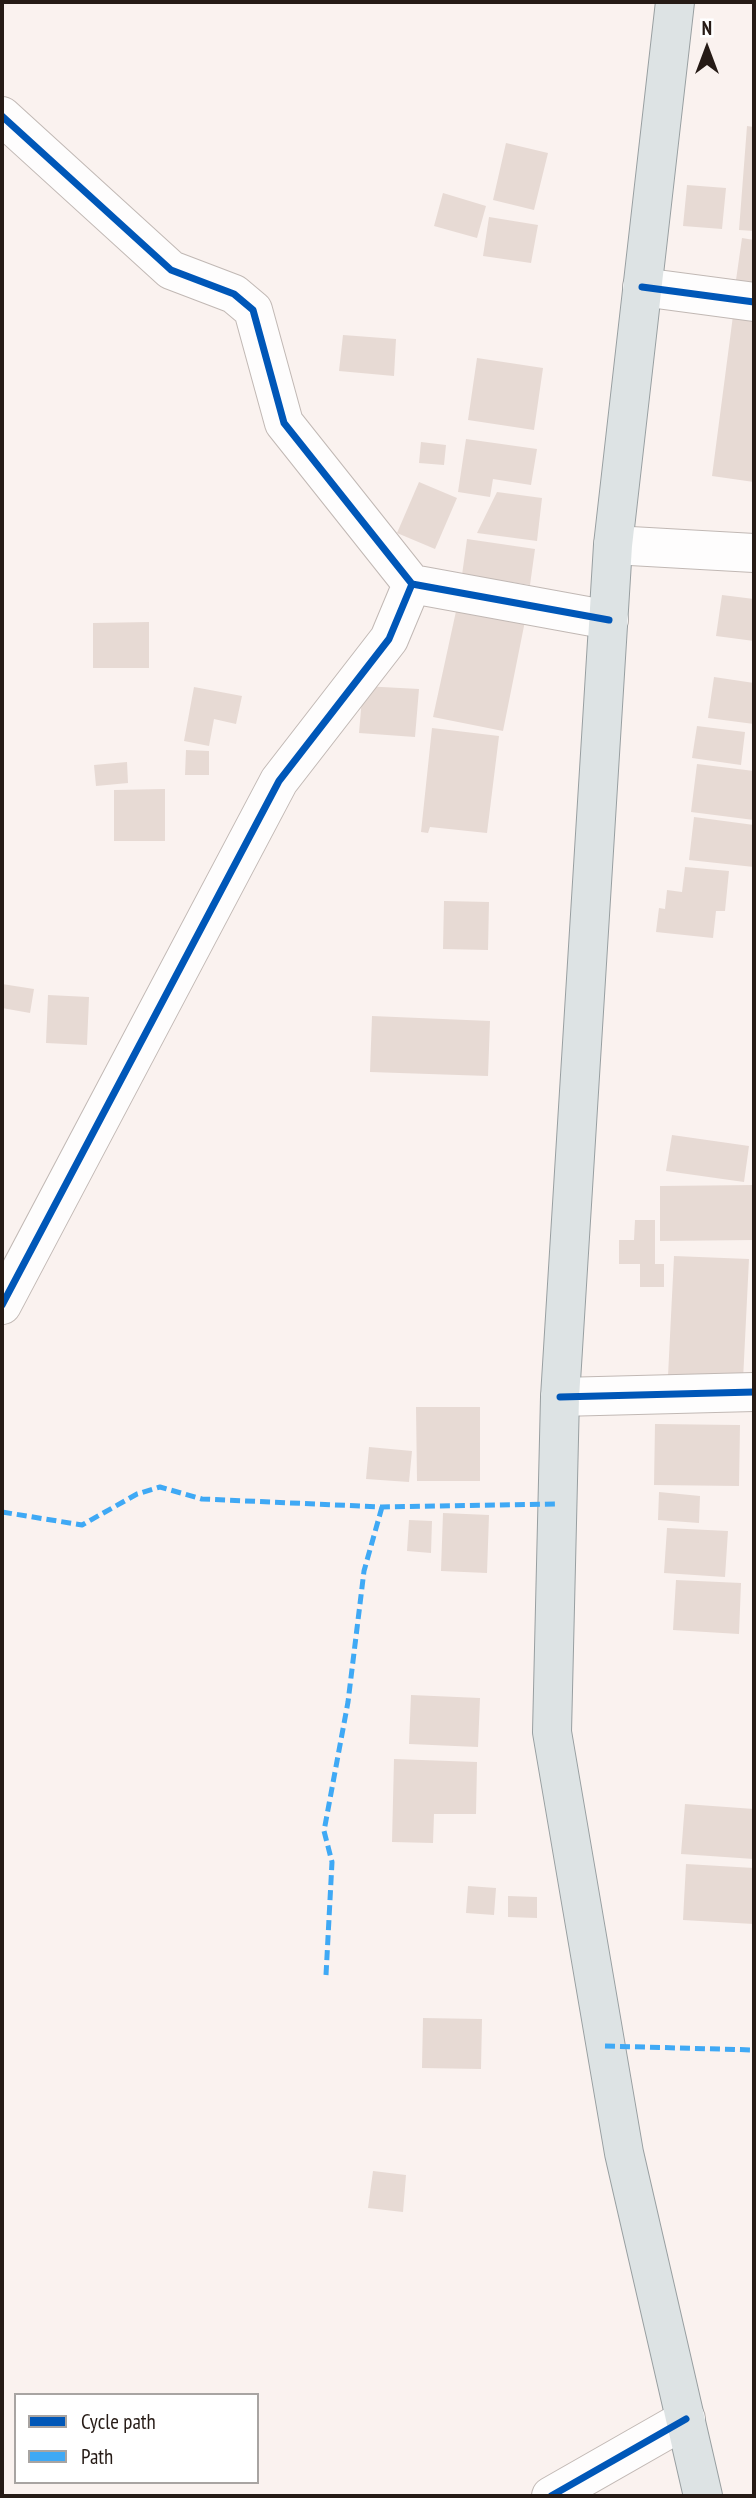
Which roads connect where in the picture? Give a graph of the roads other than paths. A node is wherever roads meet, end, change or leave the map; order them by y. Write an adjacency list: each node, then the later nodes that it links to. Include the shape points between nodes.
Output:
1 (675, 2): 3 (main road)
2 (2, 116): 7 (street, via 171,270 234,294 253,310 284,423)
3 (642, 287): 4 (street); 5 (main road)
4 (754, 302)
5 (613, 545): 6 (street); 8 (main road)
6 (754, 554)
7 (412, 584): 8 (street); 9 (street, via 389,639 279,781)
8 (609, 620): 11 (main road)
9 (2, 1305)
10 (754, 1392): 11 (street)
11 (560, 1397): 12 (main road, via 552,1732 624,2153)
12 (686, 2419): 13 (street); 14 (main road)
13 (551, 2496)
14 (703, 2496)

